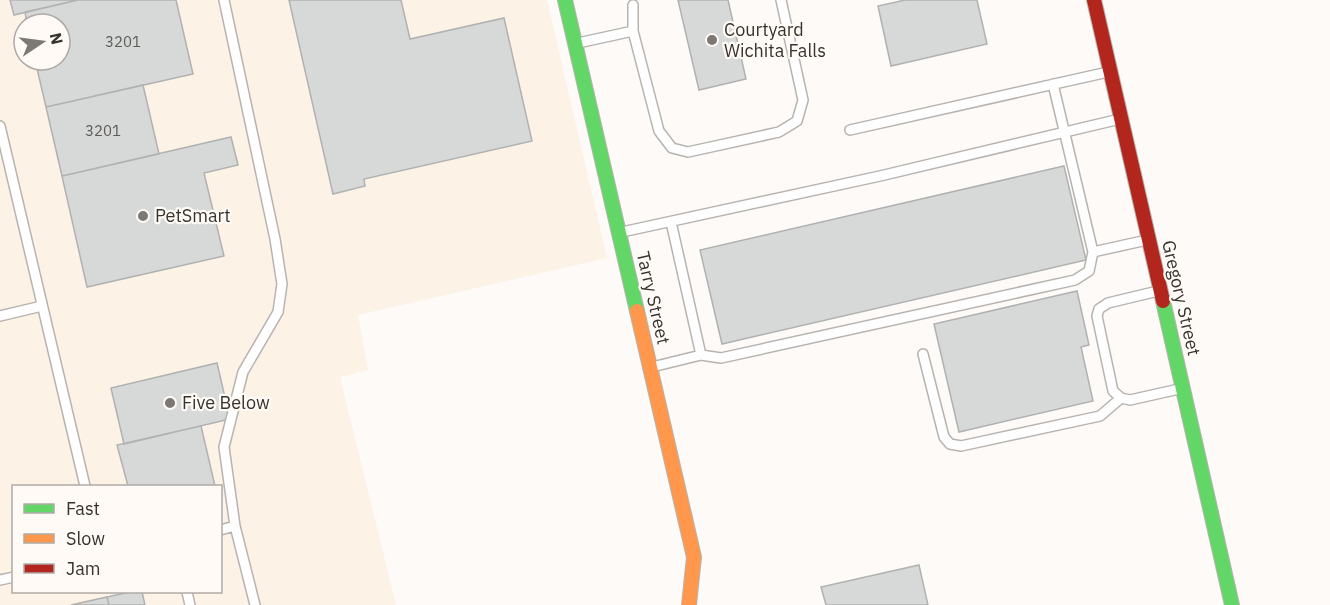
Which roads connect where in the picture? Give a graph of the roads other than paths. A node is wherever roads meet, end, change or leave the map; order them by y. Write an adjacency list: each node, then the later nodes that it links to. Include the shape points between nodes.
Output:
1 (224, 0): 27 (lane, via 282,284 278,312 243,372 224,447)
2 (566, 0): 7 (street, Tarry Street)
3 (781, 0): 6 (lane, via 803,100 797,121 780,132 688,152 672,148 659,131)
4 (1094, 0): 8 (street, Gregory Street)
5 (633, 5): 6 (lane)
6 (633, 31): 7 (lane)
7 (576, 43): 15 (street, Tarry Street)
8 (1111, 71): 9 (lane); 10 (street, Gregory Street)
9 (1053, 84): 12 (lane); 13 (lane)
10 (1121, 118): 13 (lane); 16 (street, Gregory Street)
11 (0, 126): 19 (lane)
12 (850, 130)
13 (1064, 132): 14 (lane); 17 (lane)
14 (671, 222): 15 (lane); 22 (lane)
15 (619, 233): 23 (street, Tarry Street)
16 (1149, 240): 17 (lane); 18 (street, Gregory Street)
17 (1093, 252): 22 (lane, via 1089,271 1075,280 721,358)
18 (1160, 290): 24 (street, Gregory Street); 25 (lane, via 1108,303 1099,309 1097,316 1113,391)
19 (42, 306): 20 (lane); 26 (lane)
20 (0, 316)
21 (923, 354): 25 (lane, via 944,437 950,444 962,446 1100,416)
22 (701, 355): 23 (lane)
23 (650, 367): 30 (street, Tarry Street, via 694,557)
24 (1183, 388): 25 (lane, via 1130,400); 31 (street, Gregory Street)
25 (1121, 398)
26 (85, 485)
27 (235, 526): 28 (lane); 29 (lane)
28 (222, 529)
29 (255, 605)
30 (688, 605)
31 (1232, 605)

